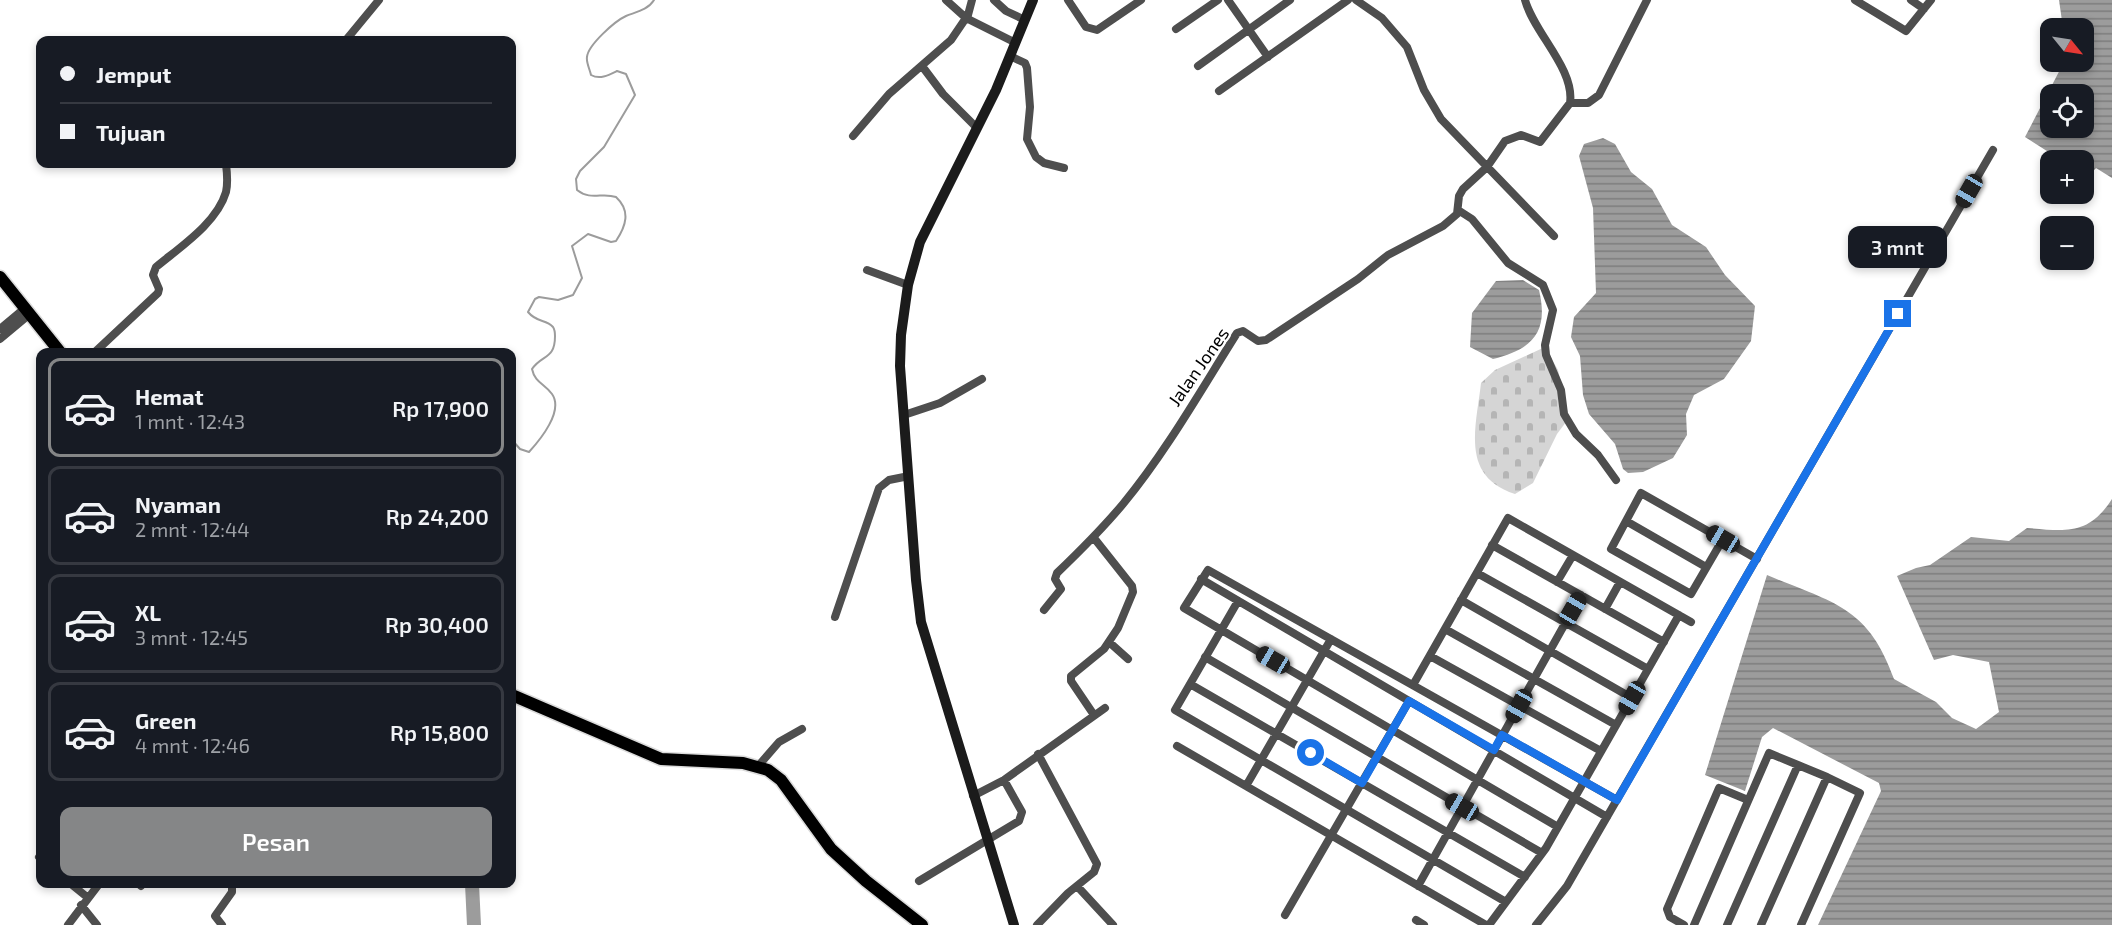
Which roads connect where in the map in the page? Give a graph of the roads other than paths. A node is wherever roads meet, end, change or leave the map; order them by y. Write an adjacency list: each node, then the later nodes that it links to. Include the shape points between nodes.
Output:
1 (379, 0): 23 (street)
2 (946, 0): 19 (street)
3 (972, 0): 19 (street)
4 (994, 0): 20 (street)
5 (1033, 0): 20 (street)
6 (1068, 0): 7 (street, via 1086,27 1097,30)
7 (1141, 0)
8 (1218, 0): 21 (street)
9 (1228, 0): 22 (street)
10 (1290, 0): 22 (street)
11 (1348, 0): 26 (street)
12 (1525, 0): 30 (street, via 1533,22 1570,85)
13 (1647, 0): 30 (street, via 1604,89 1588,103)
14 (1855, 0): 18 (street, via 1906,31)
15 (1911, 0): 18 (street)
16 (1931, 0): 18 (street)
17 (1358, 1): 34 (street, via 1382,18 1407,47 1436,113)
18 (1924, 9)
19 (966, 18): 24 (street); 27 (street, via 951,39)
20 (1025, 20): 24 (street)
21 (1176, 29)
22 (1250, 29): 26 (street); 28 (street)
23 (349, 36)
24 (1016, 43): 25 (street)
25 (1010, 56): 31 (street); 36 (street, via 1027,68 1027,136 1036,158)
26 (1268, 57): 29 (street)
27 (922, 66): 31 (street); 32 (street, via 889,94)
28 (1198, 66)
29 (1219, 92)
30 (1570, 103): 34 (street, Jalan Jones, via 1540,142 1521,135 1512,137)
31 (976, 128): 41 (street, via 920,242)
32 (853, 136)
33 (1993, 150): 56 (street)
34 (1486, 166): 37 (street, Jalan Jones, via 1463,189); 38 (street)
35 (226, 168): 46 (street, via 226,192 219,206 204,225 154,270 158,293)
36 (1064, 168)
37 (1458, 210): 50 (street, via 1472,219 1508,263 1543,285 1553,310 1546,355 1561,390 1564,414); 52 (street, Jalan Jones, via 1437,231 1393,252 1266,340 1243,331 1237,333 1152,465)
38 (1554, 236)
39 (867, 270): 41 (street)
40 (0, 277): 42 (main road)
41 (908, 285): 48 (street, via 901,335)
42 (28, 311): 43 (street); 44 (street); 45 (main road)
43 (0, 329)
44 (0, 339)
45 (57, 348)
46 (99, 348)
47 (982, 379): 48 (street, via 940,403)
48 (904, 416): 49 (street)
49 (909, 476): 68 (street, via 889,480 879,488); 112 (street, via 921,622)
50 (1616, 480)
51 (1626, 521): 53 (street, via 1641,493); 57 (street); 57 (street, via 1611,549 1691,594)
52 (1094, 538): 66 (street, Jalan Jones, via 1057,573 1055,579 1061,589); 74 (street, via 1132,586 1128,605)
53 (1723, 539): 56 (street); 57 (street)
54 (1492, 545): 55 (street, via 1508,518); 58 (street); 60 (street)
55 (1573, 555): 60 (street); 61 (street)
56 (1757, 559): 114 (street)
57 (1706, 567)
58 (1477, 573): 63 (street); 70 (street)
59 (1202, 579): 64 (street); 72 (street, via 1184,608); 73 (street, via 1208,570)
60 (1557, 582): 62 (street)
61 (1620, 582): 65 (street); 67 (street)
62 (1581, 595): 65 (street); 70 (street)
63 (1461, 600): 71 (street); 77 (street)
64 (1238, 601): 72 (street); 76 (street)
65 (1605, 609): 75 (street)
66 (1044, 610)
67 (1679, 615): 69 (street); 75 (street)
68 (835, 616)
69 (1691, 622)
70 (1566, 623): 77 (street); 81 (street)
71 (1445, 629): 78 (street); 82 (street)
72 (1221, 630): 79 (street); 83 (street)
73 (1331, 639): 76 (street); 85 (street)
74 (1109, 642): 80 (street); 92 (street, via 1071,676)
75 (1664, 642): 81 (street)
76 (1324, 651): 83 (street); 88 (street)
77 (1550, 651): 82 (street); 87 (street)
78 (1430, 656): 85 (street); 89 (street)
79 (1205, 657): 84 (street); 91 (street)
80 (1128, 659)
81 (1648, 669): 87 (street)
82 (1534, 679): 89 (street); 93 (street)
83 (1308, 680): 91 (street); 95 (street)
84 (1190, 684): 96 (street); 103 (street, via 1175,710)
85 (1413, 686): 97 (street)
86 (516, 696): 104 (main road, via 661,759)
87 (1632, 698): 93 (street)
88 (1409, 701): 95 (street); 99 (street)
89 (1519, 706): 97 (street); 100 (street)
90 (1105, 708): 92 (street)
91 (1292, 708): 96 (street); 102 (street)
92 (1094, 715): 101 (street)
93 (1616, 725): 100 (street)
94 (802, 729): 104 (street, via 779,742)
95 (1392, 730): 102 (street); 108 (street)
96 (1277, 734): 103 (street); 110 (street)
97 (1502, 735): 99 (street); 109 (street)
98 (1177, 746): 111 (street)
99 (1494, 750): 108 (street); 113 (street)
100 (1601, 751): 109 (street)
101 (1038, 754): 107 (street); 127 (street, via 1097,861 1094,872)
102 (1376, 757): 110 (street); 116 (street)
103 (1262, 760): 111 (street); 117 (street)
104 (759, 765): 141 (main road, via 781,780 837,855)
105 (1798, 765): 106 (street); 115 (street, via 1769,753); 150 (street)
106 (1827, 777): 151 (street); 152 (street, via 1860,793)
107 (1004, 780): 112 (street); 122 (street, via 1022,817)
108 (1477, 780): 116 (street); 119 (street)
109 (1584, 781): 113 (street); 114 (street)
110 (1362, 783): 117 (street); 120 (street)
111 (1246, 786): 121 (street)
112 (973, 796): 122 (street)
113 (1574, 797): 118 (street); 119 (street)
114 (1617, 800): 118 (street)
115 (1748, 800): 137 (street, via 1719,788 1666,909); 149 (street)
116 (1462, 807): 120 (street); 123 (street)
117 (1346, 809): 121 (street); 124 (street)
118 (1607, 817): 147 (street, via 1567,886)
119 (1558, 826): 123 (street)
120 (1448, 832): 124 (street); 125 (street)
121 (1331, 835): 128 (street); 135 (street)
122 (987, 842): 126 (street); 142 (street)
123 (1542, 853): 125 (street)
124 (1432, 859): 128 (street); 133 (street)
125 (1525, 877): 133 (street)
126 (919, 880)
127 (1077, 886): 143 (street); 144 (street)
128 (1418, 886): 146 (street)
129 (76, 888): 132 (street)
130 (95, 888): 132 (street)
131 (232, 888): 140 (street, via 214,916)
132 (87, 897): 134 (street)
133 (1506, 902): 146 (street)
134 (81, 904): 138 (street); 139 (street)
135 (1285, 915)
136 (1416, 920): 145 (street)
137 (1668, 921): 148 (street)
138 (69, 925)
139 (97, 925)
140 (222, 925)
141 (922, 925)
142 (1014, 925)
143 (1037, 925)
144 (1113, 925)
145 (1424, 925)
146 (1487, 925)
147 (1536, 925)
148 (1684, 925)
149 (1694, 925)
150 (1727, 925)
151 (1761, 925)
152 (1801, 925)

